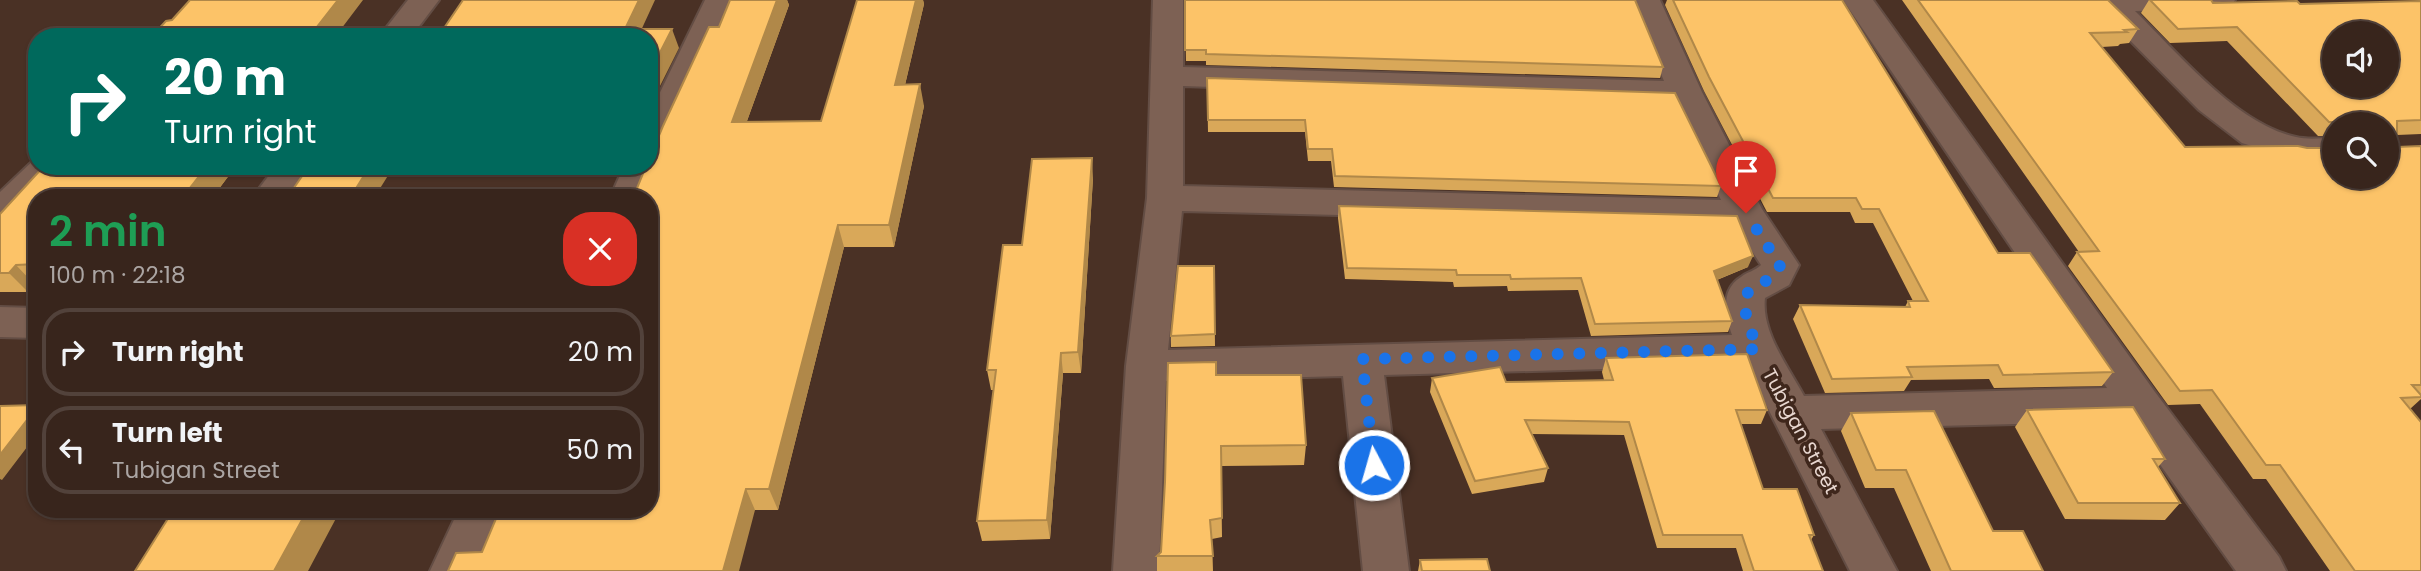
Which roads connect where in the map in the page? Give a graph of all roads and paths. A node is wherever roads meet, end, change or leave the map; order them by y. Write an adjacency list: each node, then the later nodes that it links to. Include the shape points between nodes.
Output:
1 (424, 0): 8 (street)
2 (720, 0): 11 (street)
3 (1168, 0): 9 (street)
4 (1645, 0): 10 (street, Tubigan Street)
5 (1858, 0): 24 (street)
6 (2220, 0): 7 (street)
7 (2107, 2): 12 (street, via 2211,103 2254,135 2295,149)
8 (402, 28)
9 (1166, 76): 10 (street); 16 (street)
10 (1685, 92): 17 (street, Tubigan Street)
11 (658, 132)
12 (2322, 149)
13 (37, 175): 18 (street)
14 (288, 175): 15 (street)
15 (277, 189)
16 (1164, 198): 17 (street); 23 (street)
17 (1746, 213): 21 (street, Tubigan Street, via 1780,265 1770,281 1751,289 1746,297)
18 (0, 214)
19 (0, 323): 20 (street)
20 (28, 323)
21 (1758, 349): 22 (street); 25 (street, Tubigan Street)
22 (1362, 359): 23 (street); 29 (street)
23 (1146, 366): 28 (street)
24 (2140, 404): 25 (street); 31 (street)
25 (1792, 413): 30 (street, Tubigan Street)
26 (478, 518): 27 (street)
27 (453, 571)
28 (1136, 571)
29 (1386, 571)
30 (1874, 571)
31 (2263, 571)

